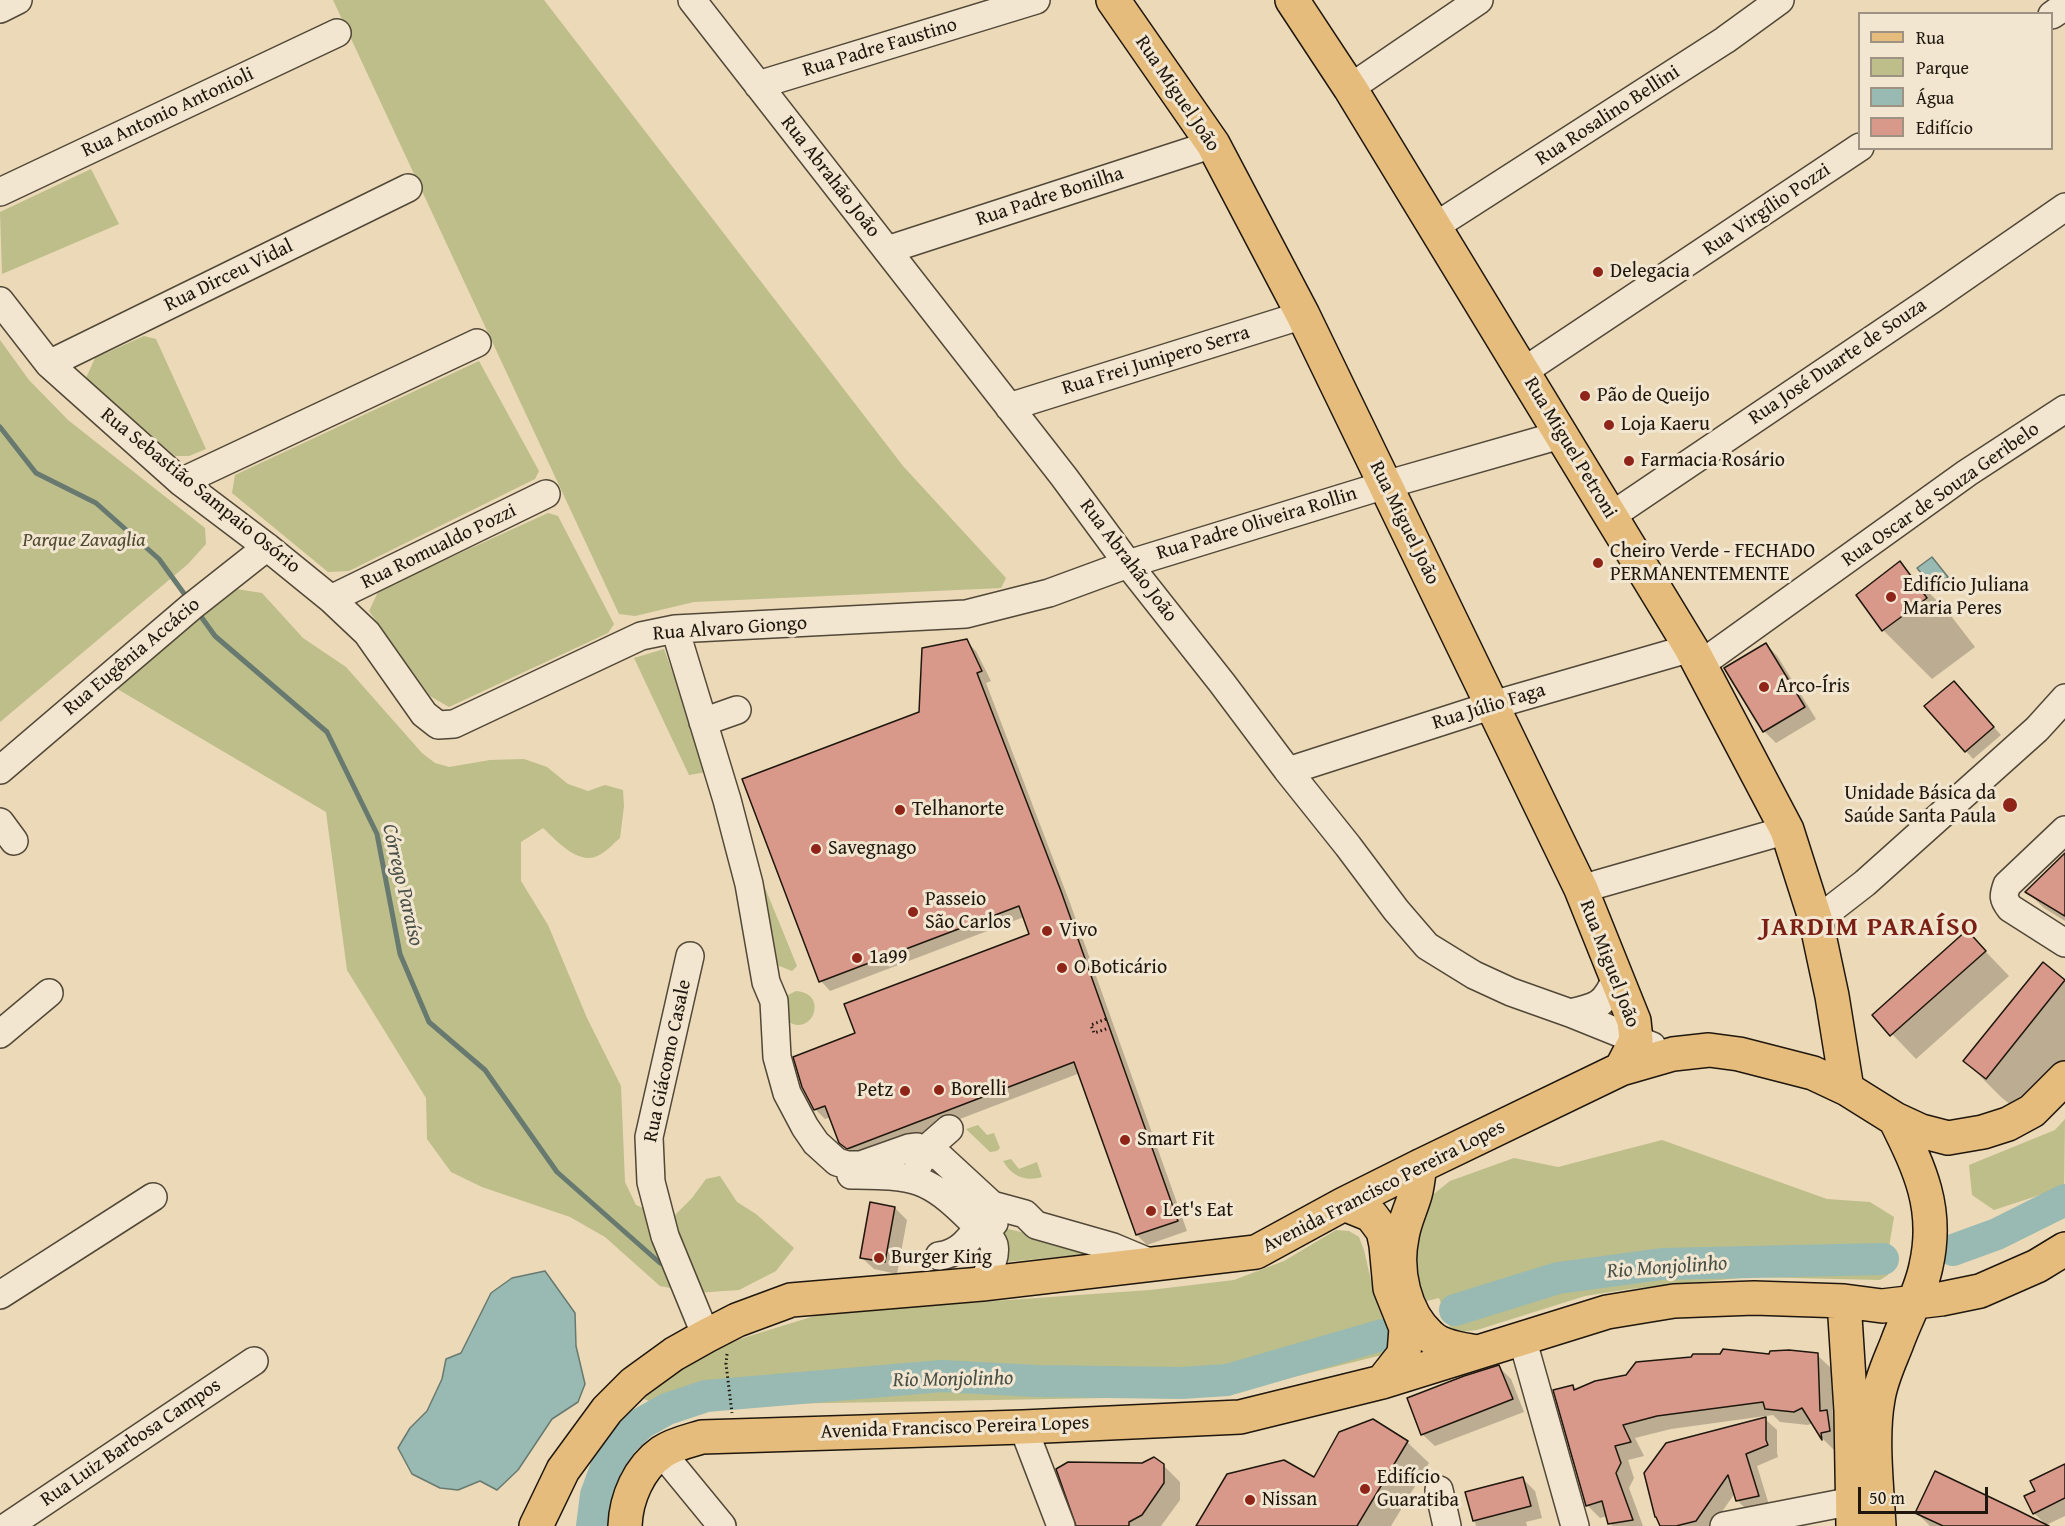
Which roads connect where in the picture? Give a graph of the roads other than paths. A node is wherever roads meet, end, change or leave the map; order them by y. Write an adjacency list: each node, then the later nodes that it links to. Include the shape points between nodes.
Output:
1 (692, 0): 10 (street, Rua Abrahão João)
2 (1036, 0): 10 (street, Rua Padre Faustino)
3 (1113, 0): 12 (main road, Rua Miguel João)
4 (1292, 0): 11 (main road, Rua Miguel Petroni)
5 (1479, 0): 11 (street)
6 (1780, 0): 17 (street, Rua Rosalino Bellini, via 1725,40)
7 (2064, 3): 8 (street)
8 (2053, 14)
9 (337, 33): 15 (street, Rua Antonio Antonioli)
10 (758, 86): 18 (street, Rua Abrahão João)
11 (1350, 88): 17 (main road, Rua Miguel Petroni)
12 (1213, 144): 18 (street, Rua Padre Bonilha); 20 (main road, Rua Miguel João)
13 (1858, 148): 23 (street, Rua Virgílio Pozzi)
14 (408, 188): 22 (street, Rua Dirceu Vidal)
15 (0, 192)
16 (2065, 207): 30 (street, Rua José Duarte de Souza)
17 (1434, 227): 23 (main road, Rua Miguel Petroni)
18 (887, 250): 24 (street, Rua Abrahão João)
19 (0, 301): 22 (street, Rua Sebastião Sampaio Osório)
20 (1303, 315): 24 (street, Rua Frei Junipero Serra); 28 (main road, Rua Miguel João)
21 (477, 343): 27 (street)
22 (49, 364): 27 (street, Rua Sebastião Sampaio Osório)
23 (1524, 371): 26 (main road, Rua Miguel Petroni)
24 (1009, 407): 32 (street, Rua Abrahão João)
25 (2065, 409): 35 (street, Rua Oscar de Souza Geribelo)
26 (1560, 435): 28 (street, Rua Padre Oliveira Rollin); 30 (main road, Rua Miguel Petroni)
27 (182, 482): 31 (street, Rua Sebastião Sampaio Osório)
28 (1385, 484): 32 (street, Rua Padre Oliveira Rollin); 37 (main road, Rua Miguel João)
29 (546, 494): 33 (street, Rua Romualdo Pozzi)
30 (1611, 516): 35 (main road, Rua Miguel Petroni)
31 (267, 547): 33 (street, Rua Sebastião Sampaio Osório); 40 (street, Rua Eugênia Accácio)
32 (1128, 564): 34 (street, Rua Alvaro Giongo, via 1049,593 966,614); 41 (street, Rua Abrahão João)
33 (331, 599): 34 (street, Rua Alvaro Giongo, via 367,633 424,714 438,725 454,724 641,636)
34 (675, 629): 39 (street)
35 (1696, 656): 37 (street, Rua Júlio Faga); 42 (main road, Rua Miguel Petroni)
36 (2065, 698): 45 (street, via 2029,736 1865,883)
37 (1493, 705): 41 (street, Rua Júlio Faga); 44 (main road, Rua Miguel João)
38 (736, 710): 39 (street)
39 (703, 722): 49 (street, via 749,884)
40 (0, 770)
41 (1288, 771): 51 (street, Rua Abrahão João, via 1428,946 1474,975)
42 (1787, 830): 44 (street); 45 (main road, Rua Miguel Petroni)
43 (2065, 830): 46 (street, via 2007,885 2003,895 2010,908)
44 (1581, 889): 48 (main road, Rua Miguel João)
45 (1816, 921): 57 (main road, Rua Miguel Petroni)
46 (2065, 943)
47 (690, 956): 76 (street, Rua Giácomo Casale, via 649,1137 651,1182 665,1236)
48 (1616, 978): 51 (street, via 1603,1003); 53 (main road, Rua Miguel João, via 1634,1020)
49 (766, 982): 62 (street, via 774,1001 777,1057 787,1093 805,1127); 64 (street, via 762,1004 769,1066 783,1109 805,1145 830,1170 848,1175)
50 (49, 993): 52 (street)
51 (1570, 1013): 53 (street, Rua Abrahão João)
52 (0, 1034)
53 (1636, 1040): 54 (street, Rua Abrahão João); 55 (main road, Rua Miguel João)
54 (1673, 1054): 55 (main road, Avenida Francisco Pereira Lopes); 57 (main road, Avenida Francisco Pereira Lopes, via 1709,1050 1739,1054 1813,1073)
55 (1621, 1069): 63 (main road, Avenida Francisco Pereira Lopes)
56 (2065, 1078): 59 (main road, Avenida Francisco Pereira Lopes, via 2032,1111 1983,1132 1948,1138)
57 (1847, 1089): 59 (main road, Avenida Francisco Pereira Lopes)
58 (810, 1111): 62 (street)
59 (1895, 1119): 75 (main road, via 1923,1180 1931,1221 1926,1267)
60 (949, 1129): 61 (street)
61 (925, 1150): 62 (street, via 909,1148 861,1165 837,1162); 64 (street); 67 (street, via 941,1158 992,1205 1025,1214)
62 (828, 1155)
63 (1420, 1166): 66 (main road, Avenida Francisco Pereira Lopes); 78 (main road, via 1401,1238 1403,1288 1418,1321 1431,1337 1461,1350)
64 (913, 1179): 68 (street, via 942,1192)
65 (153, 1197): 73 (street)
66 (1344, 1204): 71 (main road, Avenida Francisco Pereira Lopes, via 1256,1252); 80 (main road, via 1371,1215 1383,1231 1390,1288 1406,1328 1404,1354)
67 (1036, 1225): 68 (street, via 1023,1228 990,1222); 71 (street, via 1113,1246)
68 (980, 1228): 70 (street, via 961,1247); 72 (street, via 994,1244 994,1258)
69 (2065, 1250): 75 (main road, Avenida Francisco Pereira Lopes, via 1980,1292)
70 (939, 1256)
71 (1156, 1265): 72 (main road, Avenida Francisco Pereira Lopes)
72 (982, 1284): 76 (main road, Avenida Francisco Pereira Lopes, via 790,1300)
73 (0, 1295)
74 (1844, 1301): 75 (main road, Avenida Francisco Pereira Lopes, via 1882,1306); 77 (main road, Avenida Francisco Pereira Lopes, via 1674,1301 1607,1312); 84 (main road)
75 (1914, 1301): 93 (main road, via 1878,1398)
76 (706, 1336): 86 (main road, Avenida Francisco Pereira Lopes, via 634,1383 607,1410 563,1470)
77 (1522, 1338): 78 (main road, Avenida Francisco Pereira Lopes); 91 (street)
78 (1478, 1352): 80 (main road, Avenida Francisco Pereira Lopes)
79 (254, 1361): 85 (street, Rua Luiz Barbosa Campos)
80 (1382, 1382): 81 (main road, Avenida Francisco Pereira Lopes, via 1240,1417)
81 (1023, 1427): 82 (main road, Avenida Francisco Pereira Lopes, via 713,1436 678,1444); 89 (street)
82 (662, 1453): 87 (main road, Avenida Francisco Pereira Lopes, via 642,1473 630,1496); 88 (street)
83 (1439, 1490): 90 (street)
84 (1853, 1513): 92 (street)
85 (8, 1526)
86 (536, 1526)
87 (625, 1526)
88 (722, 1526)
89 (1061, 1526)
90 (1447, 1526)
91 (1575, 1526)
92 (1724, 1526)
93 (1879, 1526)

